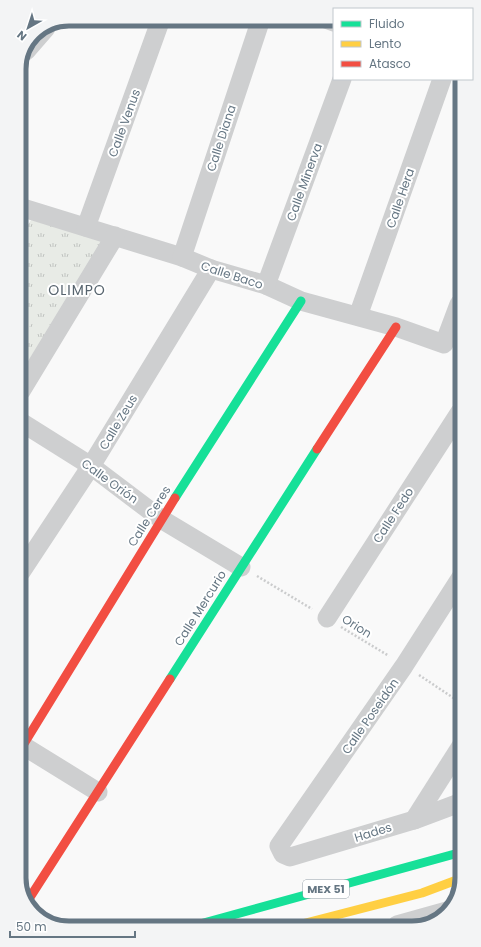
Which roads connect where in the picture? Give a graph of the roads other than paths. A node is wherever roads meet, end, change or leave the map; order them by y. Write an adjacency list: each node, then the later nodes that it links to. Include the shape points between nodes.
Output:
1 (158, 26): 6 (street, Calle Venus)
2 (259, 26): 8 (street, Calle Diana)
3 (342, 80): 10 (street, Calle Minerva)
4 (442, 80): 13 (street, Calle Hera)
5 (26, 212): 6 (street, Calle Baco)
6 (86, 228): 7 (street, Calle Baco)
7 (115, 236): 8 (street, Calle Baco); 15 (street)
8 (182, 257): 9 (street, Calle Baco)
9 (211, 270): 10 (street, Calle Baco); 18 (street, Calle Zeus)
10 (266, 285): 11 (street, Calle Baco)
11 (301, 301): 13 (street, Calle Baco); 19 (street, Calle Ceres)
12 (455, 315): 14 (street, Calle Baco, via 444,344)
13 (358, 316): 14 (street, Calle Baco)
14 (396, 327): 21 (street, Calle Mercurio)
15 (26, 381)
16 (455, 420): 23 (street, Calle Fedo)
17 (26, 425): 18 (street, Calle Orión)
18 (91, 466): 19 (street, Calle Orión); 20 (street, Calle Zeus)
19 (161, 519): 21 (street, Calle Orión); 24 (street, Calle Ceres)
20 (26, 564)
21 (241, 567): 27 (street, Calle Mercurio)
22 (455, 586): 30 (street, Calle Poseidón, via 404,666 279,846)
23 (327, 618)
24 (26, 739)
25 (26, 748): 27 (street)
26 (455, 755): 29 (street)
27 (98, 792): 33 (street, Calle Mercurio)
28 (455, 805): 29 (street, Hades)
29 (414, 820): 30 (street, Hades, via 290,857)
30 (283, 854)
31 (455, 854): 35 (street, MEX 51)
32 (455, 881): 36 (street, MEX 51, via 422,893)
33 (30, 897)
34 (435, 914): 37 (street)
35 (211, 921)
36 (313, 921)
37 (411, 921)

